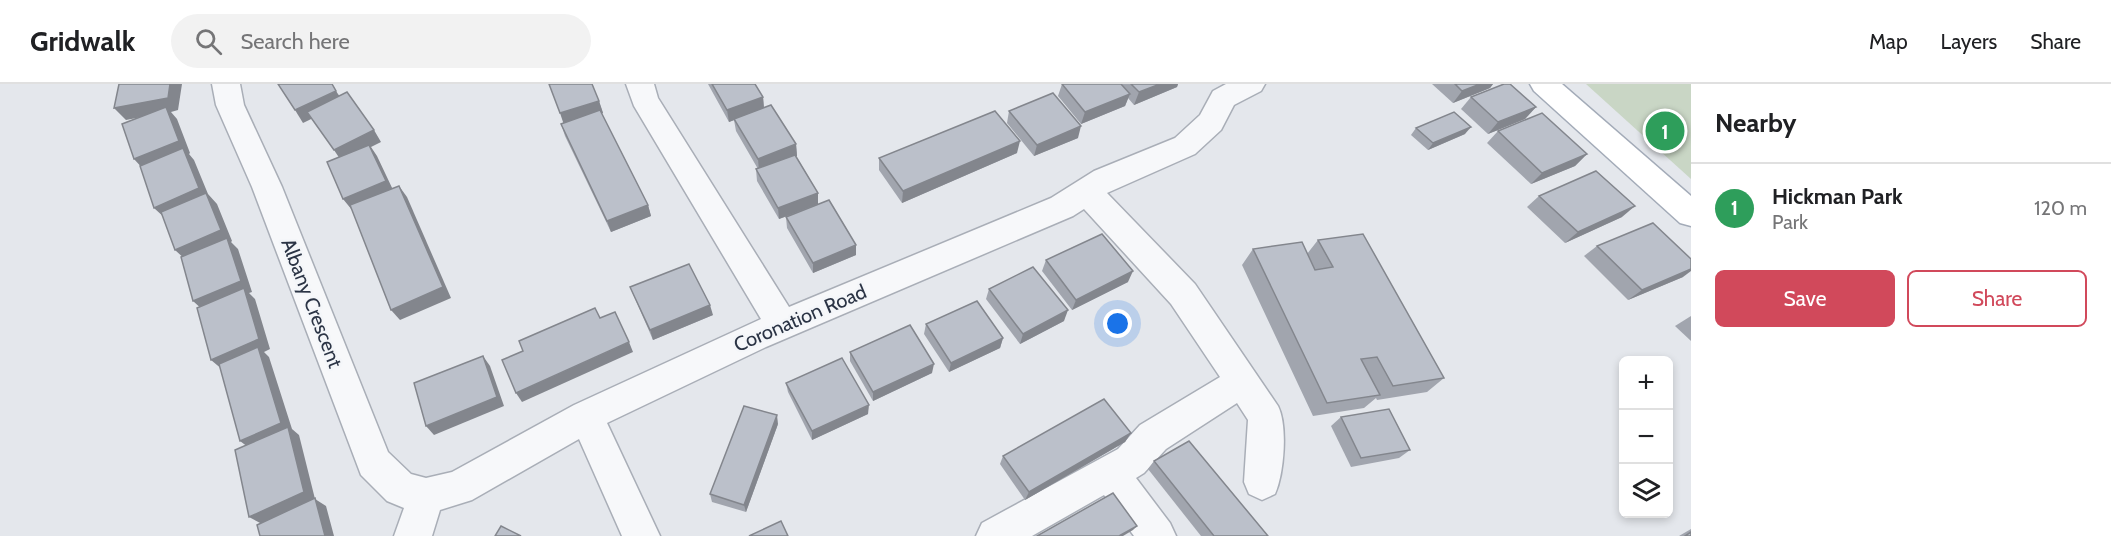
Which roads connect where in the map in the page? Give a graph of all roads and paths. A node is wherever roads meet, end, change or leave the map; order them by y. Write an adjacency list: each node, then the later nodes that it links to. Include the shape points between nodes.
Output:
1 (226, 84): 12 (street, Albany Crescent, via 230,105 267,188 374,462 400,489)
2 (640, 84): 7 (street, via 644,99)
3 (1251, 84): 5 (street, Coronation Road, via 1223,98 1211,122 1185,146 1105,178)
4 (1544, 84): 6 (main road)
5 (1086, 191): 7 (street, Coronation Road, via 1062,207); 8 (street, via 1183,294)
6 (1691, 214)
7 (782, 325): 9 (street, Coronation Road)
8 (1243, 381): 10 (street, via 1153,436 1131,461); 11 (street, via 1266,417)
9 (586, 416): 12 (street, Coronation Road, via 459,488); 14 (street)
10 (1110, 473): 15 (street); 16 (street)
11 (1262, 482)
12 (426, 496): 13 (street)
13 (412, 536)
14 (641, 536)
15 (995, 536)
16 (1157, 536)

